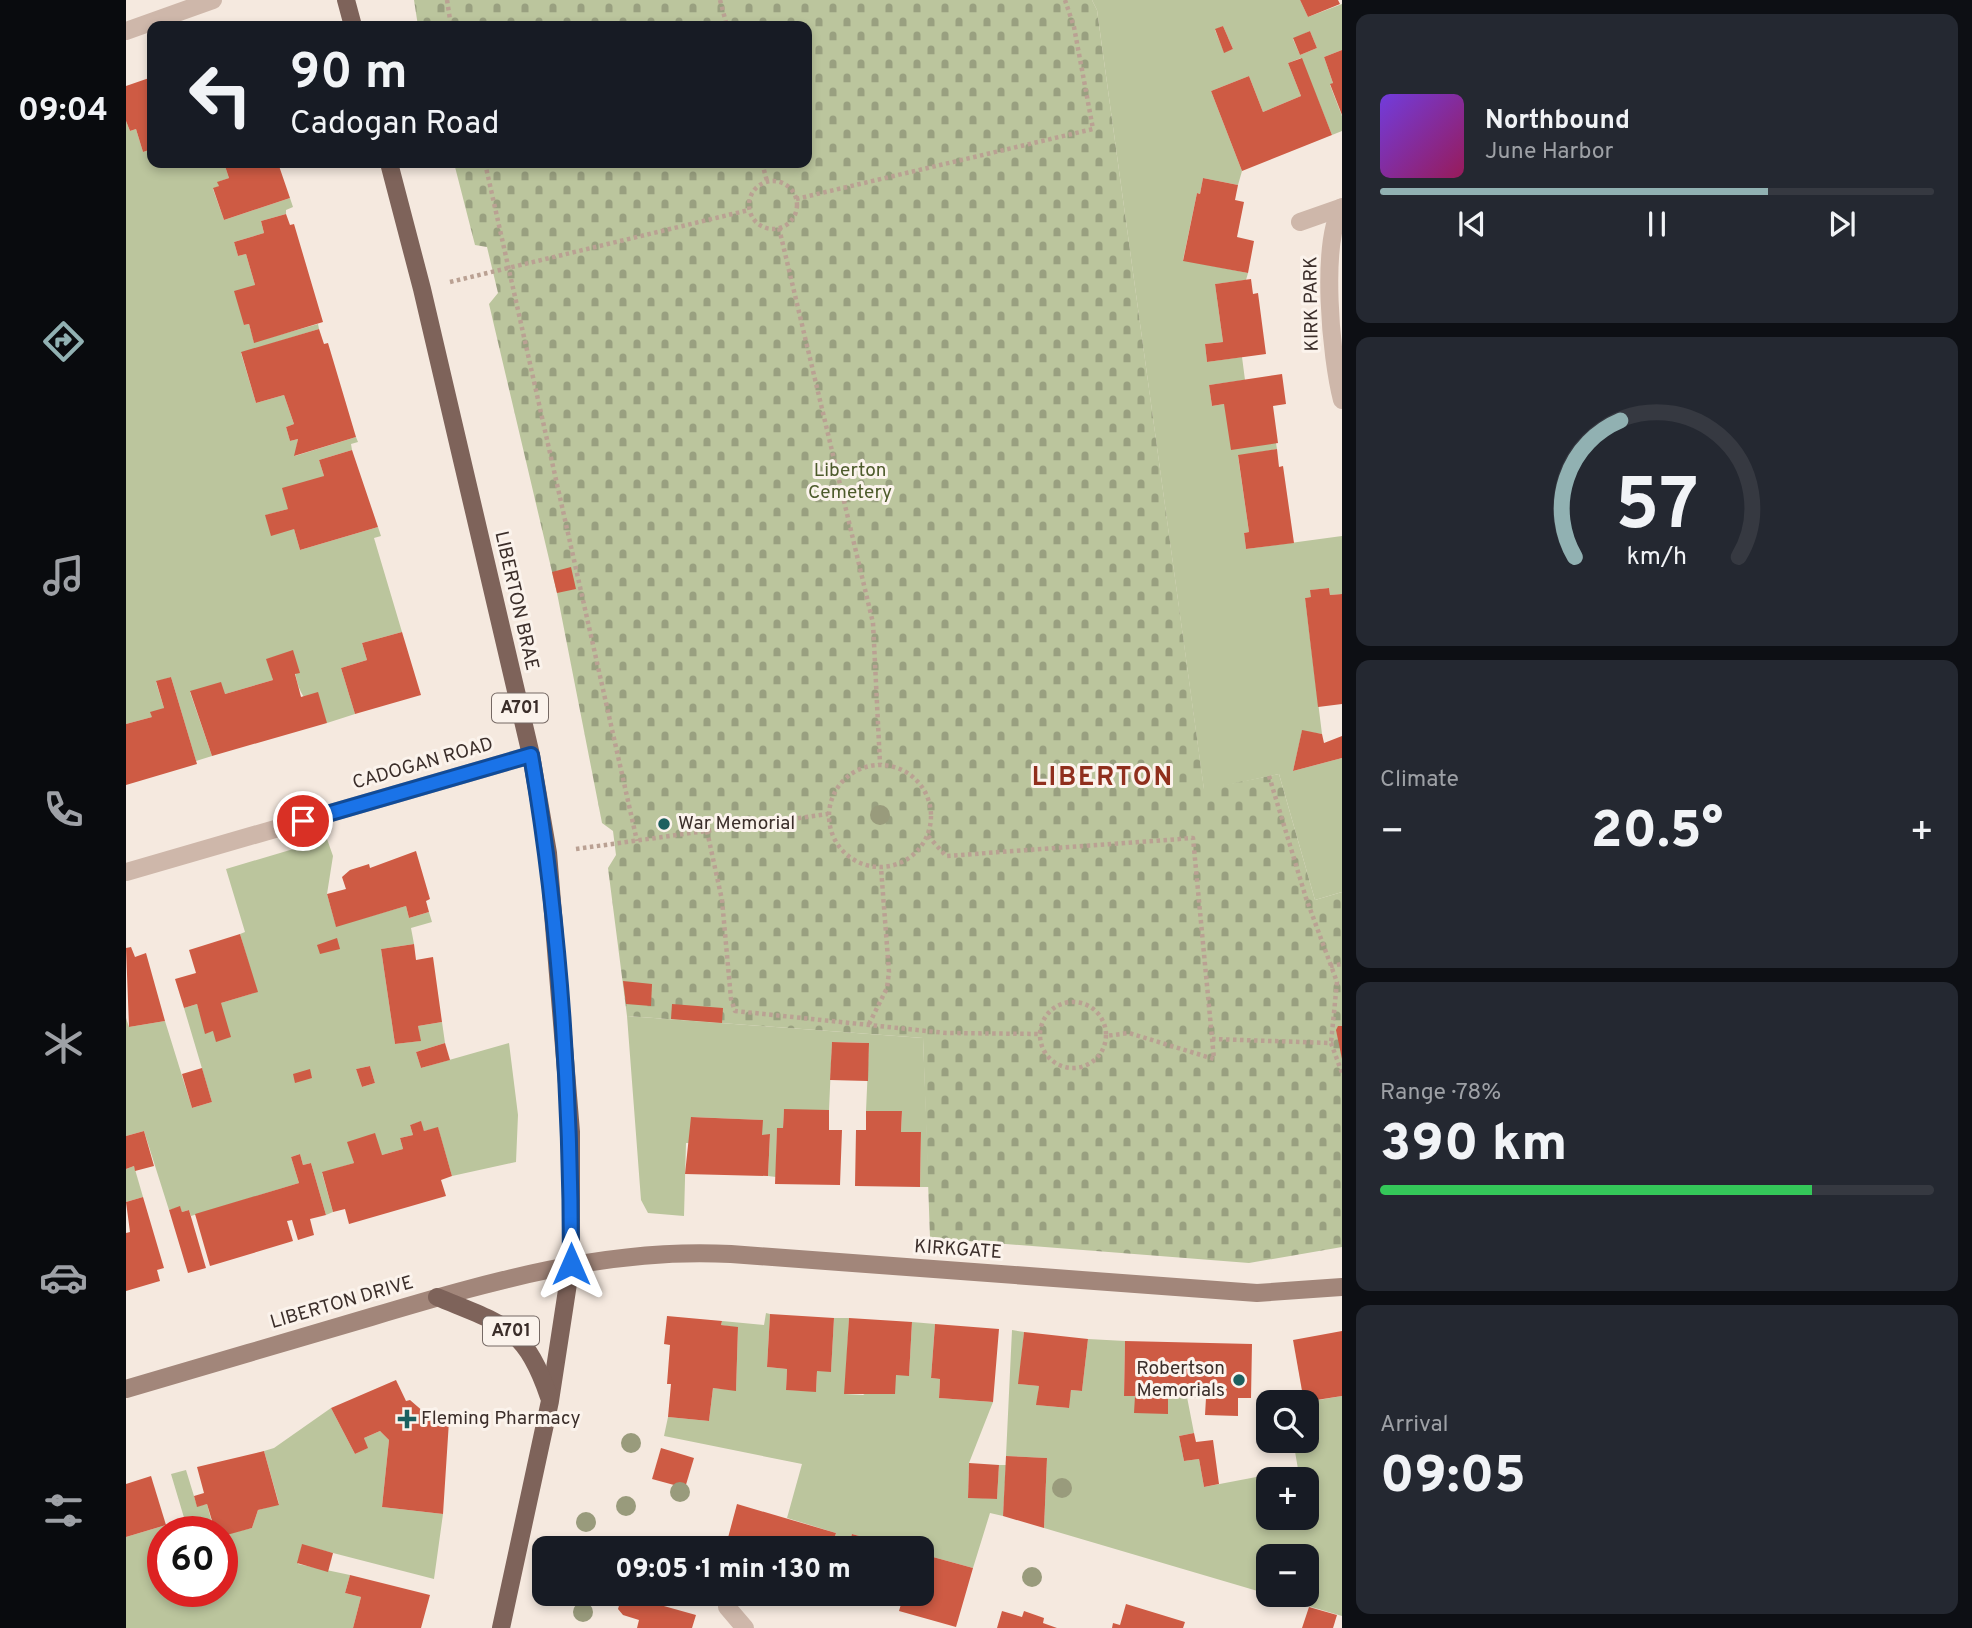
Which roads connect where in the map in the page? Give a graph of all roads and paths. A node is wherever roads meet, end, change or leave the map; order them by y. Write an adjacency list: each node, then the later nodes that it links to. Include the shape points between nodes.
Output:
1 (213, 0): 6 (street)
2 (346, 0): 7 (main road)
3 (447, 0): 8 (path)
4 (720, 0): 9 (path)
5 (1065, 0): 16 (path, via 1093,129)
6 (154, 21)
7 (352, 21)
8 (450, 21)
9 (726, 21)
10 (147, 24): 11 (street)
11 (126, 31)
12 (390, 168): 22 (main road, LIBERTON BRAE / A701)
13 (486, 168): 21 (path)
14 (763, 168): 15 (path)
15 (767, 181): 16 (path, via 785,184); 18 (path, via 752,192)
16 (796, 199): 20 (path, via 794,217)
17 (1341, 207): 19 (street, KIRK PARK); 23 (street, KIRK PARK, via 1329,290 1334,363)
18 (749, 210): 20 (path, via 760,226); 21 (path)
19 (1300, 222)
20 (779, 228): 25 (path, via 873,622)
21 (511, 268): 22 (path); 30 (path)
22 (422, 289): 24 (main road, LIBERTON BRAE / A701)
23 (1342, 400)
24 (531, 755): 31 (main road, LIBERTON BRAE / A701); 33 (street, CADOGAN ROAD)
25 (880, 764): 27 (path, via 860,768 844,778 832,794); 29 (path, via 900,768 916,779 928,796 932,816)
26 (1269, 776): 35 (path)
27 (828, 814): 28 (path); 32 (path, via 831,834 843,852 860,864)
28 (707, 831): 30 (path); 36 (path, via 722,900 735,1011)
29 (928, 835): 32 (path, via 917,852 901,863); 39 (path, via 946,856 1194,838)
30 (637, 841): 31 (path)
31 (548, 853): 42 (main road, LIBERTON BRAE / A701, via 571,1132)
32 (881, 868): 36 (path, via 889,972 887,988)
33 (126, 872)
34 (1342, 964): 35 (path)
35 (1330, 966): 40 (path, via 1337,982)
36 (869, 1024): 37 (path, via 946,1033)
37 (1039, 1034): 38 (path, via 1043,1051 1055,1063 1072,1068 1089,1064 1101,1052); 38 (path, via 1044,1017 1056,1005 1073,1001 1090,1006 1102,1019)
38 (1106, 1036): 39 (path, via 1129,1033 1214,1059)
39 (1212, 1039): 40 (path)
40 (1331, 1043): 41 (path)
41 (1342, 1073)
42 (571, 1264): 43 (street, KIRKGATE, via 653,1252 692,1252 1257,1293); 44 (street, LIBERTON DRIVE); 46 (main road, A701)
43 (1342, 1287)
44 (437, 1297): 45 (street, LIBERTON DRIVE); 46 (main road, A701, via 514,1332 537,1362)
45 (126, 1390)
46 (550, 1401): 48 (main road, A701)
47 (727, 1607): 49 (street)
48 (501, 1628)
49 (745, 1628)

